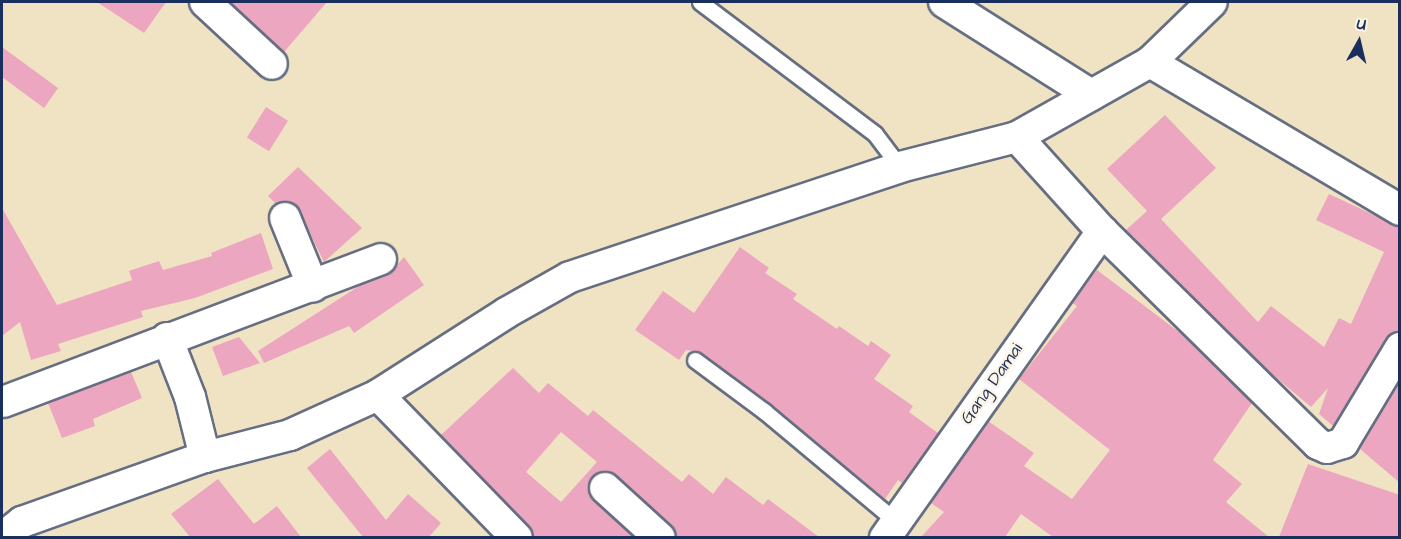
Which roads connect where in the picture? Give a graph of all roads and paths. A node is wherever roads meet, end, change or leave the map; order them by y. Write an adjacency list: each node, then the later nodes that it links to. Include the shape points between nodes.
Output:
1 (205, 2): 6 (street)
2 (700, 2): 9 (lane, via 875,134)
3 (944, 2): 7 (street)
4 (1212, 2): 5 (street)
5 (1150, 62): 7 (street); 10 (street)
6 (272, 64)
7 (1091, 95): 8 (street)
8 (1017, 137): 9 (street); 12 (street)
9 (900, 167): 18 (street, via 570,277)
10 (1400, 210)
11 (285, 218): 14 (street)
12 (1101, 231): 16 (street, via 1318,444 1327,448 1336,447 1348,436); 22 (street, Gang Damai)
13 (381, 259): 14 (street)
14 (313, 287): 15 (street)
15 (167, 338): 19 (street); 20 (street, via 190,397)
16 (1400, 348)
17 (695, 360): 22 (lane, via 764,411)
18 (378, 395): 20 (street, via 290,435); 24 (street)
19 (3, 402)
20 (205, 457): 23 (street, via 22,522)
21 (605, 488): 25 (street)
22 (892, 530)
23 (2, 537)
24 (518, 537)
25 (660, 537)

